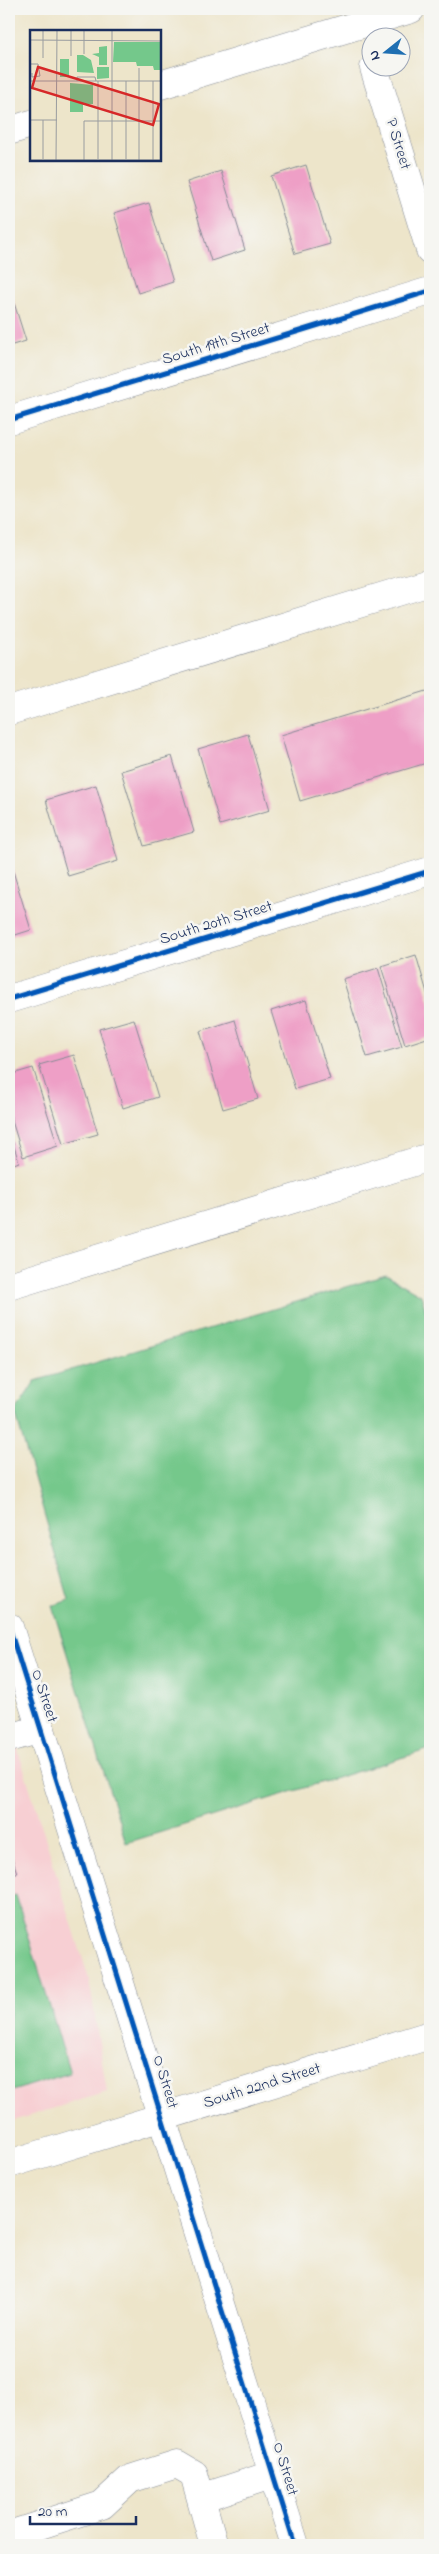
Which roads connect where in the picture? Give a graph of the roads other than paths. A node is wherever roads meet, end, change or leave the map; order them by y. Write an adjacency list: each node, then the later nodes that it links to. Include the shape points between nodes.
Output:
1 (412, 9): 2 (street)
2 (359, 17): 4 (street)
3 (377, 78): 7 (street, P Street)
4 (161, 85)
5 (30, 124): 6 (street)
6 (9, 131)
7 (430, 250)
8 (430, 291): 9 (street, South 19th Street)
9 (9, 420)
10 (430, 582): 11 (street)
11 (9, 711)
12 (430, 871): 13 (street, South 20th Street)
13 (9, 999)
14 (430, 1157): 15 (street)
15 (9, 1286)
16 (9, 1628): 17 (street, O Street)
17 (41, 1728): 18 (street); 20 (street, O Street)
18 (9, 1738)
19 (430, 2035): 20 (street, South 22nd Street)
20 (163, 2116): 21 (street, South 22nd Street); 22 (street, O Street)
21 (9, 2164)
22 (274, 2474): 23 (street); 26 (street, O Street)
23 (201, 2498): 24 (street, via 194,2474 176,2464 130,2479 102,2506); 25 (street)
24 (9, 2535)
25 (214, 2545)
26 (296, 2545)

